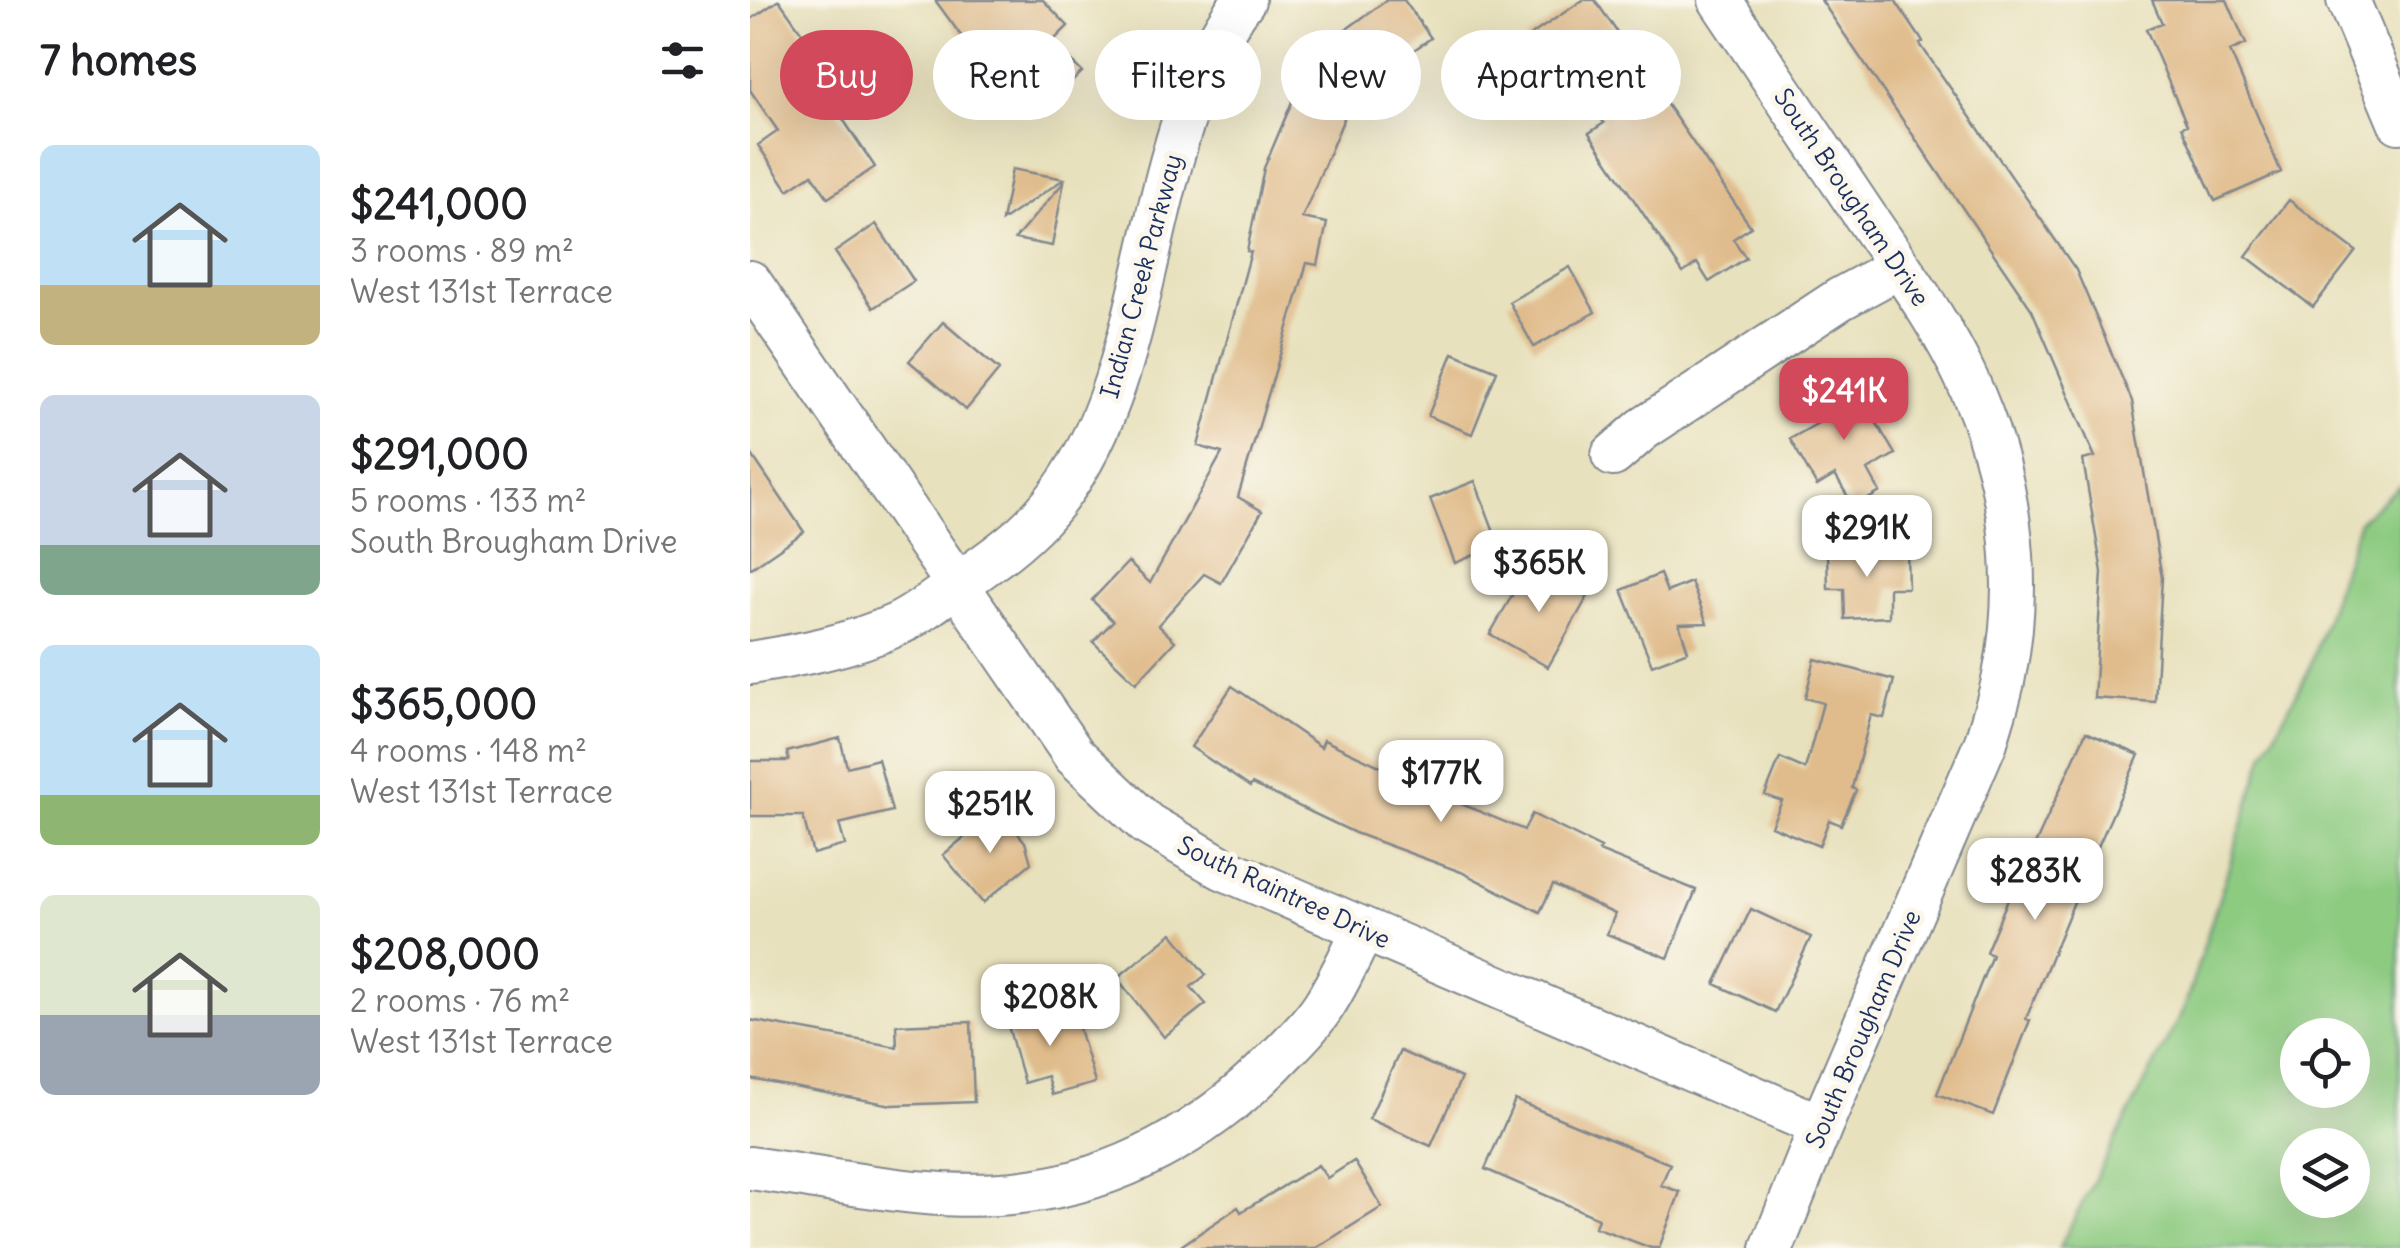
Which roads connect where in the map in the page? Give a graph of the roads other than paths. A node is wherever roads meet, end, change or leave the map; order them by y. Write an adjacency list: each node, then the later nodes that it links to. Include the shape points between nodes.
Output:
1 (1720, 0): 5 (street, South Brougham Drive)
2 (2348, 0): 4 (street)
3 (1234, 2): 8 (street, Indian Creek Parkway, via 1178,137 1116,381 1099,423 1042,516)
4 (2399, 122)
5 (1900, 267): 7 (street, via 1840,298); 11 (street, South Brougham Drive, via 1967,380 1988,433 2010,525 2012,628 1986,742)
6 (750, 282): 8 (street, South Raintree Drive)
7 (1613, 455)
8 (956, 586): 9 (street, Indian Creek Parkway, via 898,624 819,652); 10 (street, South Raintree Drive, via 1074,755 1134,814 1222,868)
9 (750, 663)
10 (1363, 931): 11 (street, South Raintree Drive); 12 (street, via 1324,1006 1240,1096 1200,1126 1113,1170 1021,1193 925,1193)
11 (1821, 1126): 13 (street, South Brougham Drive)
12 (750, 1168)
13 (1772, 1248)

